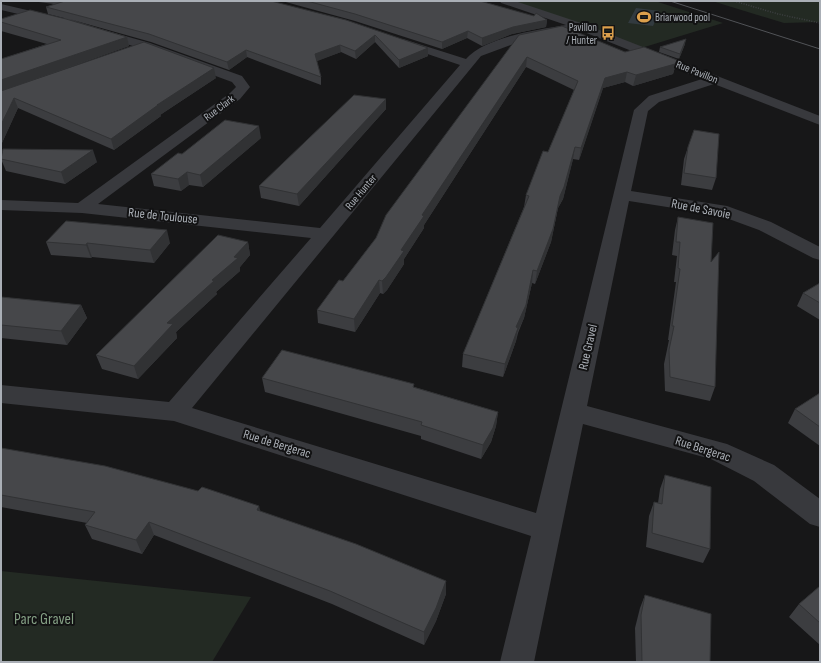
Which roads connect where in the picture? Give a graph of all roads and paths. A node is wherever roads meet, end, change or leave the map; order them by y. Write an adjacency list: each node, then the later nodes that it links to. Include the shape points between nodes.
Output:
1 (504, 1): 6 (street, Rue Pavillon)
2 (734, 1): 5 (path)
3 (1, 7): 4 (street)
4 (66, 22)
5 (820, 23)
6 (580, 26): 11 (street, Rue Hunter, via 496,44 477,53); 12 (street, Rue Pavillon)
7 (87, 28): 9 (street, Rue Clark)
8 (388, 37): 11 (street)
9 (146, 46): 10 (street); 16 (street, Rue Clark, via 237,79 243,87 235,96)
10 (124, 53)
11 (469, 64): 17 (street, Rue Hunter)
12 (715, 79): 13 (street, Rue Pavillon); 14 (street, Rue Gravel, via 654,99 641,110)
13 (820, 121)
14 (622, 195): 18 (street, Rue de Savoie, via 721,210 765,226); 21 (street, Rue Gravel)
15 (1, 205): 16 (street, Rue de Toulouse)
16 (82, 208): 17 (street, Rue de Toulouse)
17 (326, 234): 20 (street, Rue Hunter)
18 (820, 254)
19 (1, 394): 20 (street, Rue de Bergerac)
20 (175, 412): 23 (street, Rue de Bergerac)
21 (573, 412): 22 (street, Rue Bergerac, via 718,451 764,473); 23 (street, Rue Gravel)
22 (820, 515)
23 (547, 529): 24 (street, Rue Gravel)
24 (517, 662)

